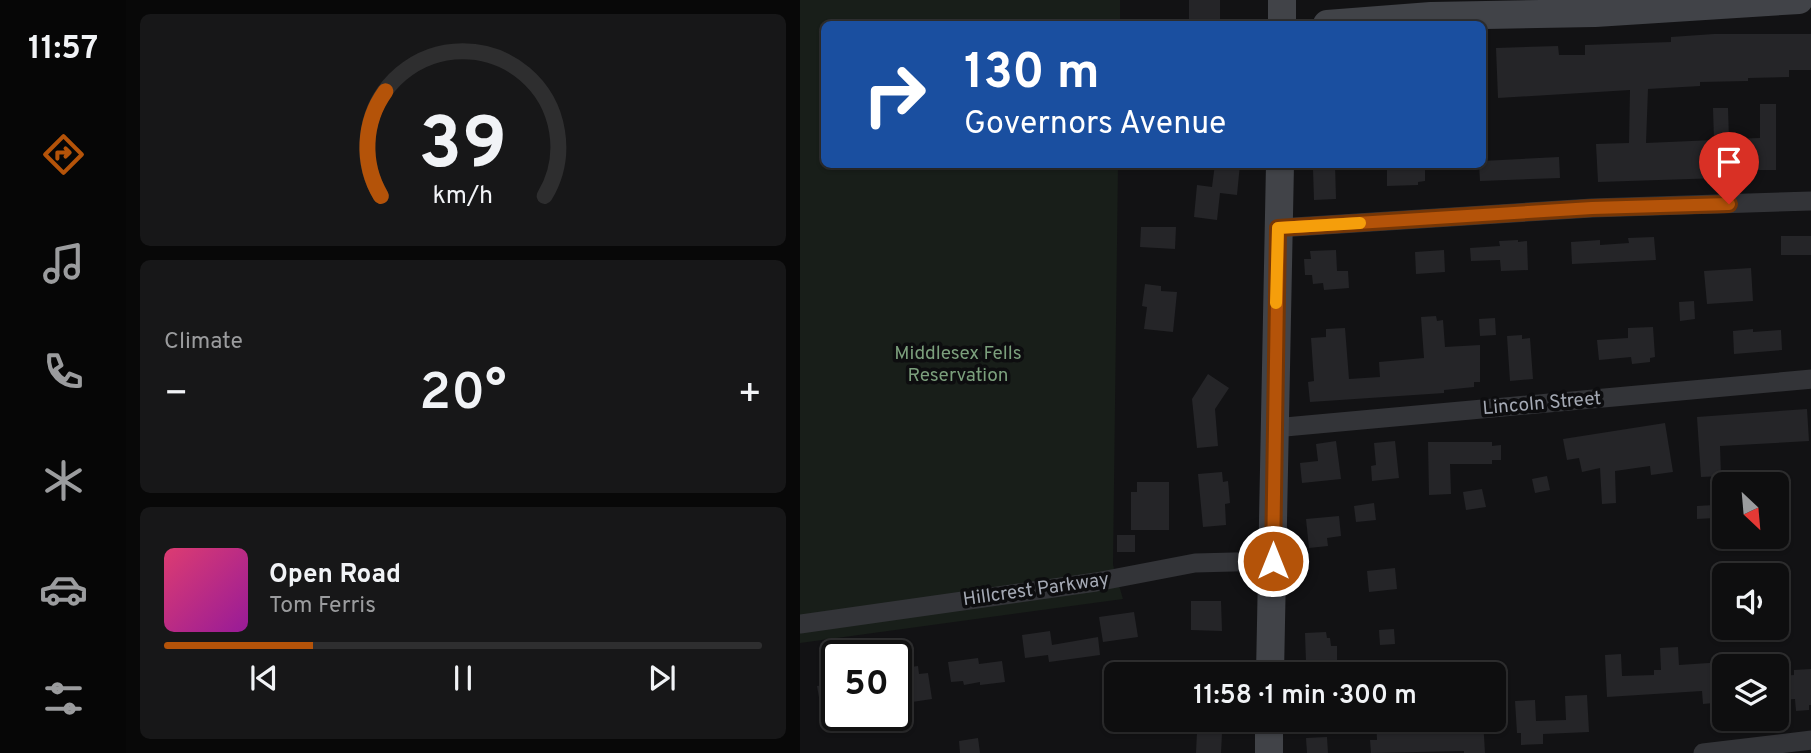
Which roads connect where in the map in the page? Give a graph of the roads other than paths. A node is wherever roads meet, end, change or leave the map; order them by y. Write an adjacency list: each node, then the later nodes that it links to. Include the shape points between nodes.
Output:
1 (1282, 0): 3 (main road)
2 (1799, 0): 4 (main road)
3 (1282, 21)
4 (1366, 21)
5 (1280, 168): 7 (main road)
6 (1811, 201): 7 (street, via 1592,208)
7 (1278, 228): 9 (main road)
8 (1811, 379): 9 (street, Lincoln Street)
9 (1274, 428): 10 (main road)
10 (1273, 561): 11 (street, Hillcrest Parkway, via 1195,563 1096,582); 12 (main road)
11 (800, 624)
12 (1270, 662)
13 (1269, 732): 15 (main road)
14 (1811, 740): 16 (street)
15 (1269, 753)
16 (1703, 753)

